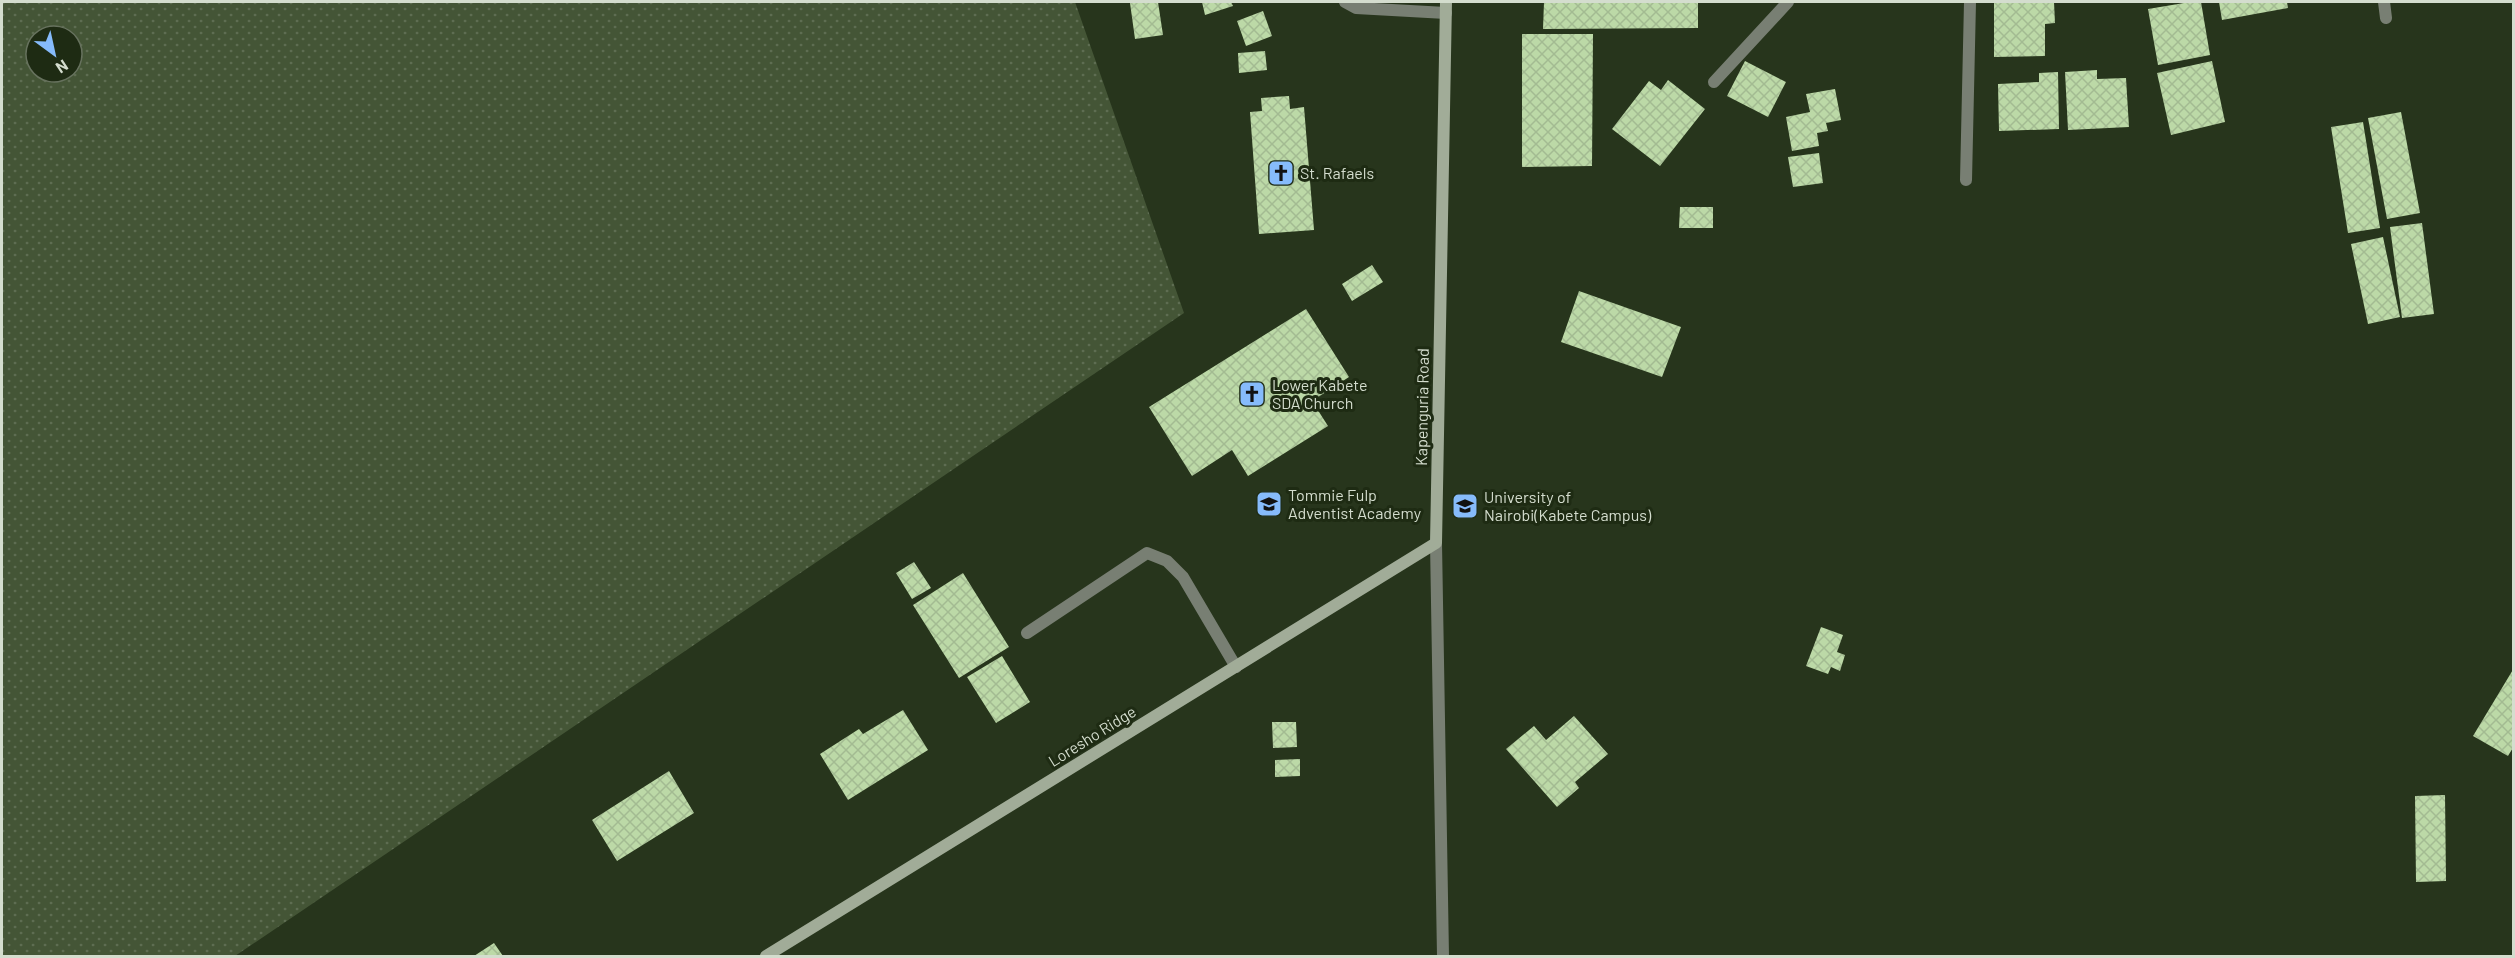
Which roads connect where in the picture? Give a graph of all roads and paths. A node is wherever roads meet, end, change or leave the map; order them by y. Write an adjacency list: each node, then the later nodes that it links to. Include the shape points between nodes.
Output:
1 (1345, 2): 5 (street, via 1356,8)
2 (1788, 2): 7 (street)
3 (1970, 2): 8 (street)
4 (2384, 2): 6 (street)
5 (1446, 7): 9 (street, Kapenguria Road)
6 (2386, 18)
7 (1714, 82)
8 (1966, 180)
9 (1436, 543): 11 (street, Loresho Ridge); 13 (street, Kapenguria Road)
10 (1027, 633): 11 (street, via 1147,554 1167,561 1183,577)
11 (1236, 667): 12 (street, Loresho Ridge)
12 (766, 957)
13 (1443, 957)

